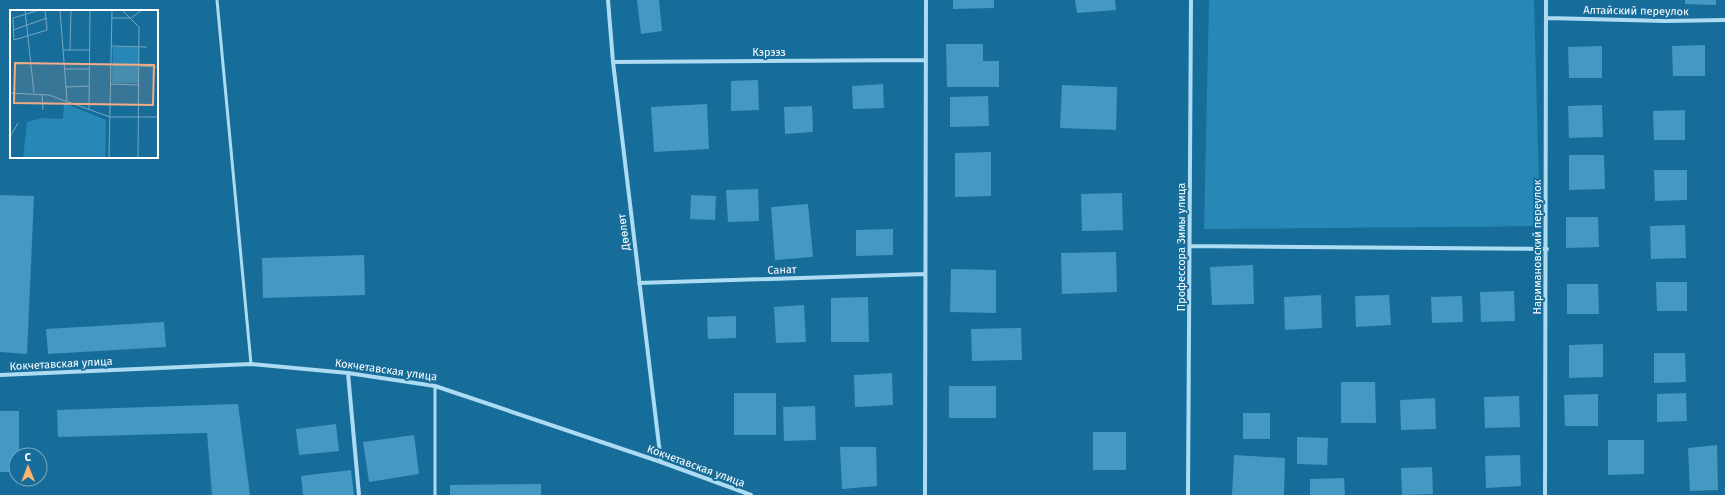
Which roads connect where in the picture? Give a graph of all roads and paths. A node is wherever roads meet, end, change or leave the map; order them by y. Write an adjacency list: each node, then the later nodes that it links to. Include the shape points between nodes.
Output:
1 (217, 0): 14 (lane)
2 (608, 0): 9 (street, Дөөлөт)
3 (926, 0): 8 (street)
4 (1191, 0): 10 (street, Профессора Зимы улица)
5 (1546, 0): 6 (street, Наримановский переулок)
6 (1547, 18): 7 (street, Алтайский переулок); 11 (street, Наримановский переулок)
7 (1725, 20)
8 (926, 60): 9 (street, Кэрээз); 12 (street)
9 (613, 62): 13 (street, Дөөлөт)
10 (1190, 246): 11 (street); 23 (street, Профессора Зимы улица)
11 (1547, 249): 24 (street, Наримановский переулок)
12 (925, 274): 13 (street, Санат); 22 (street)
13 (639, 283): 18 (street, Дөөлөт)
14 (251, 364): 15 (street, Кокчетавская улица); 16 (street, Кокчетавская улица)
15 (348, 373): 17 (street, Кокчетавская улица); 19 (street)
16 (0, 375)
17 (435, 386): 18 (street, Кокчетавская улица); 20 (lane)
18 (661, 462): 21 (street, Кокчетавская улица)
19 (359, 495)
20 (435, 495)
21 (751, 495)
22 (925, 495)
23 (1188, 495)
24 (1545, 495)

